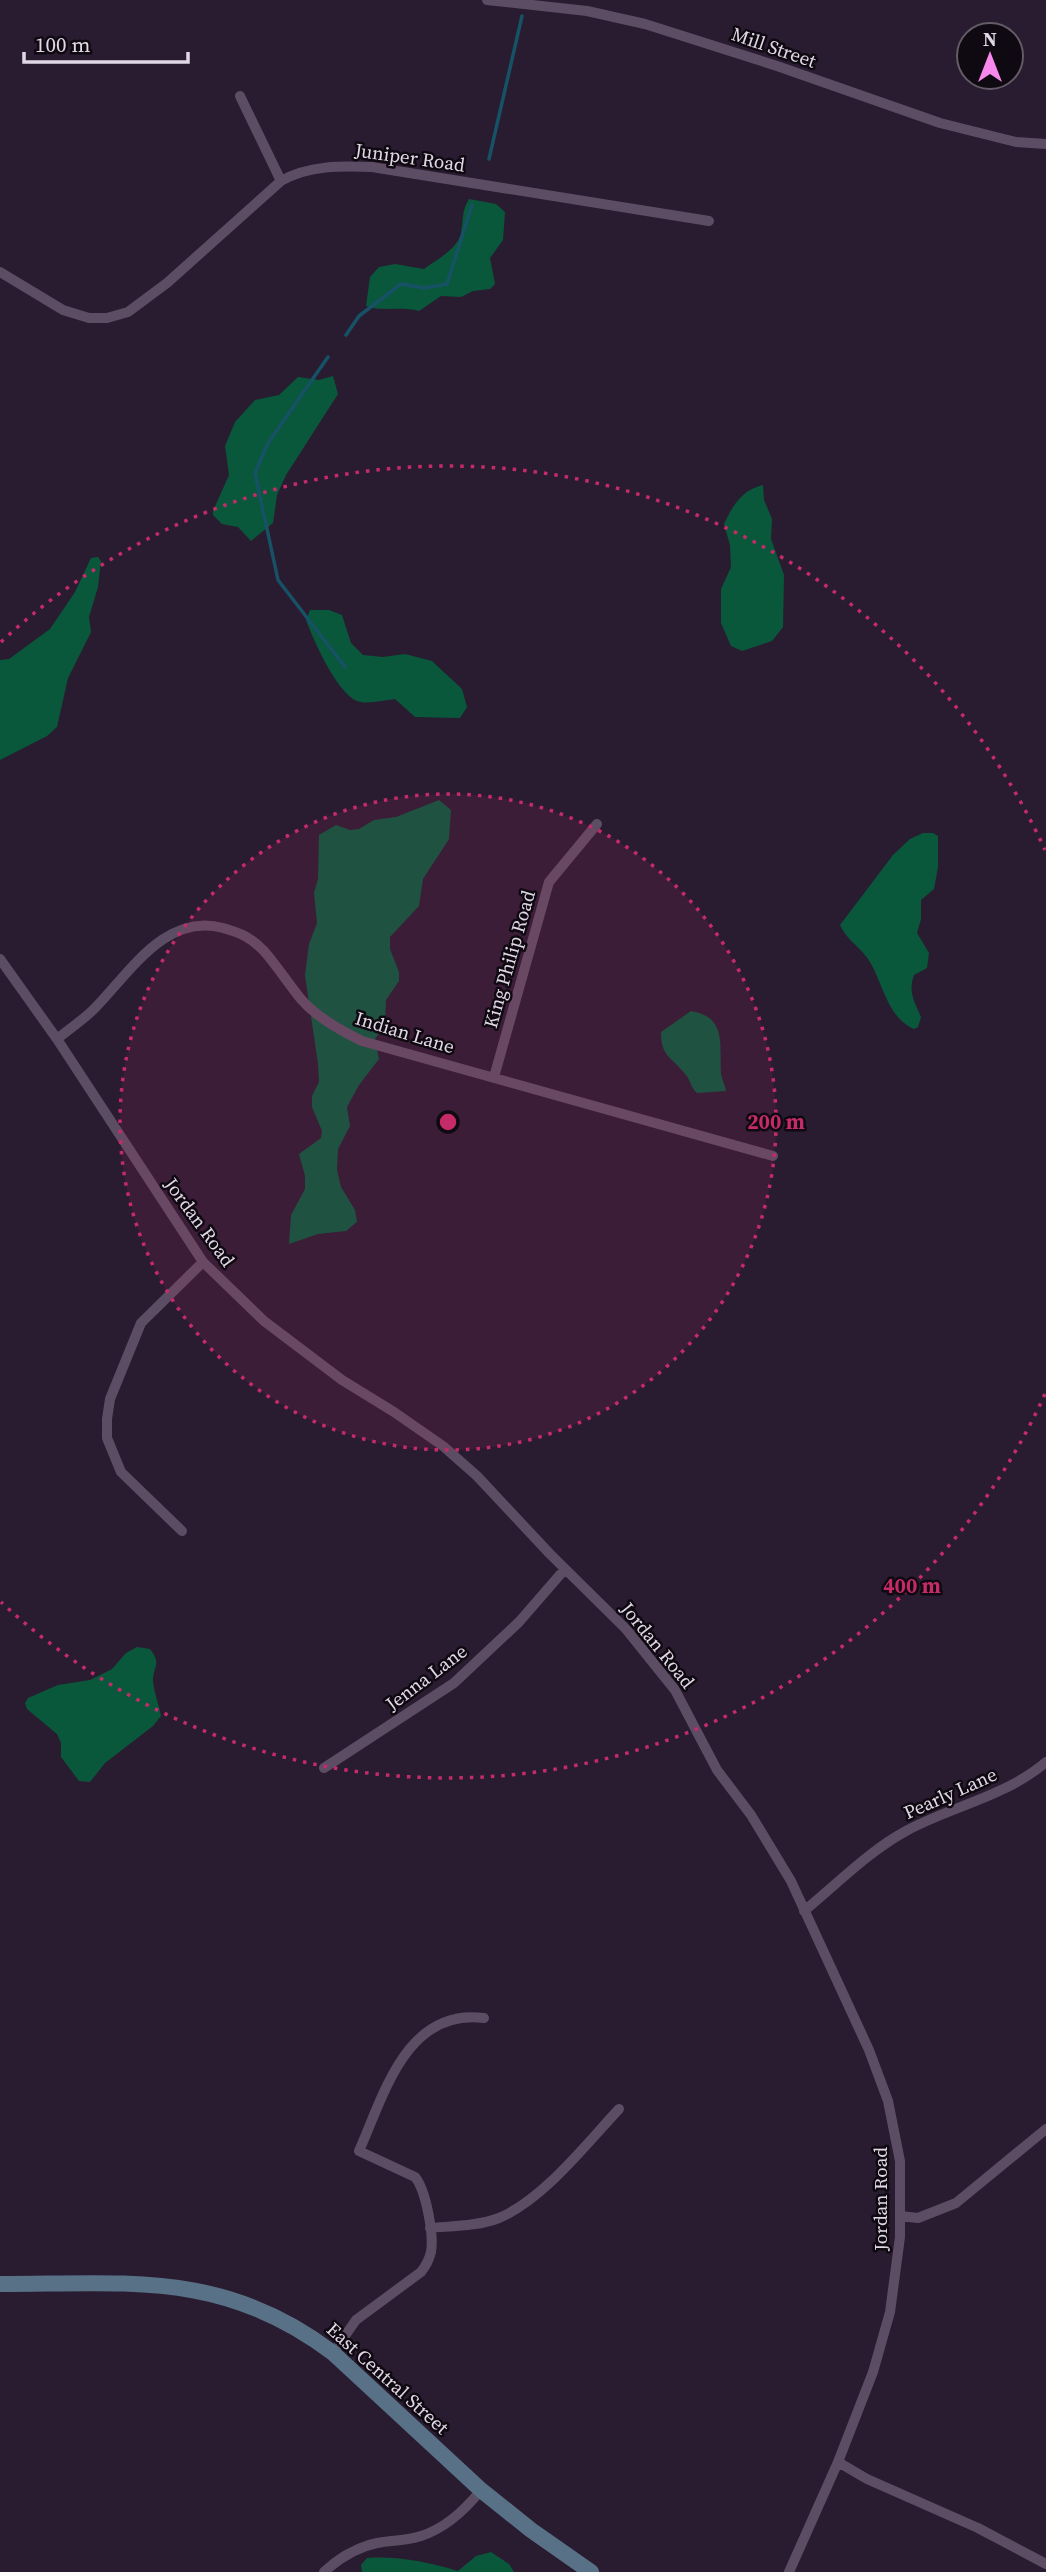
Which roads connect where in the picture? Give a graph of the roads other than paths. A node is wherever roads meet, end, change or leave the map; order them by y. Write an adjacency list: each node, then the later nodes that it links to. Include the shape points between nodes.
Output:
1 (487, 0): 3 (street, Mill Street, via 587,11 645,24 940,123 1016,142)
2 (240, 96): 4 (street)
3 (1046, 144)
4 (281, 181): 5 (street, Juniper Road, via 334,165 372,167); 6 (street, Juniper Road, via 177,275 128,312 89,318 62,310)
5 (709, 221)
6 (0, 272)
7 (597, 824): 10 (street, King Philip Road, via 549,881)
8 (0, 959): 9 (street, Jordan Road)
9 (57, 1039): 10 (street, Indian Lane, via 169,935 216,926 243,933 264,951 302,1000 340,1030 362,1041); 12 (street, Jordan Road)
10 (494, 1077): 11 (street, Indian Lane)
11 (773, 1156)
12 (203, 1262): 13 (street, via 141,1323 110,1399 107,1419 107,1438 121,1472); 14 (street, Jordan Road, via 264,1321 342,1380 443,1446)
13 (182, 1531)
14 (565, 1569): 16 (street, Jenna Lane, via 519,1622 454,1683); 17 (street, Jordan Road, via 626,1629 675,1689 717,1770 751,1815)
15 (1046, 1762): 17 (street, Pearly Lane, via 1001,1791 898,1836)
16 (324, 1768)
17 (804, 1911): 21 (street, Jordan Road, via 888,2101 901,2161)
18 (484, 2018): 22 (street, via 448,2020 427,2030 410,2048 359,2151 415,2177 421,2184)
19 (619, 2109): 22 (street, via 558,2176 517,2207 483,2222)
20 (1046, 2129): 21 (street, via 956,2203 918,2218)
21 (900, 2216): 25 (street, Jordan Road, via 890,2312 873,2372)
22 (430, 2228): 24 (street, via 431,2250 421,2272 356,2320)
23 (0, 2284): 24 (main road, East Central Street, via 196,2289 269,2313)
24 (333, 2353): 26 (main road, East Central Street)
25 (838, 2462): 27 (street); 30 (street, Jordan Road)
26 (481, 2490): 28 (street, via 442,2527 354,2551); 29 (main road, East Central Street)
27 (1046, 2564)
28 (324, 2572)
29 (591, 2572)
30 (789, 2572)

